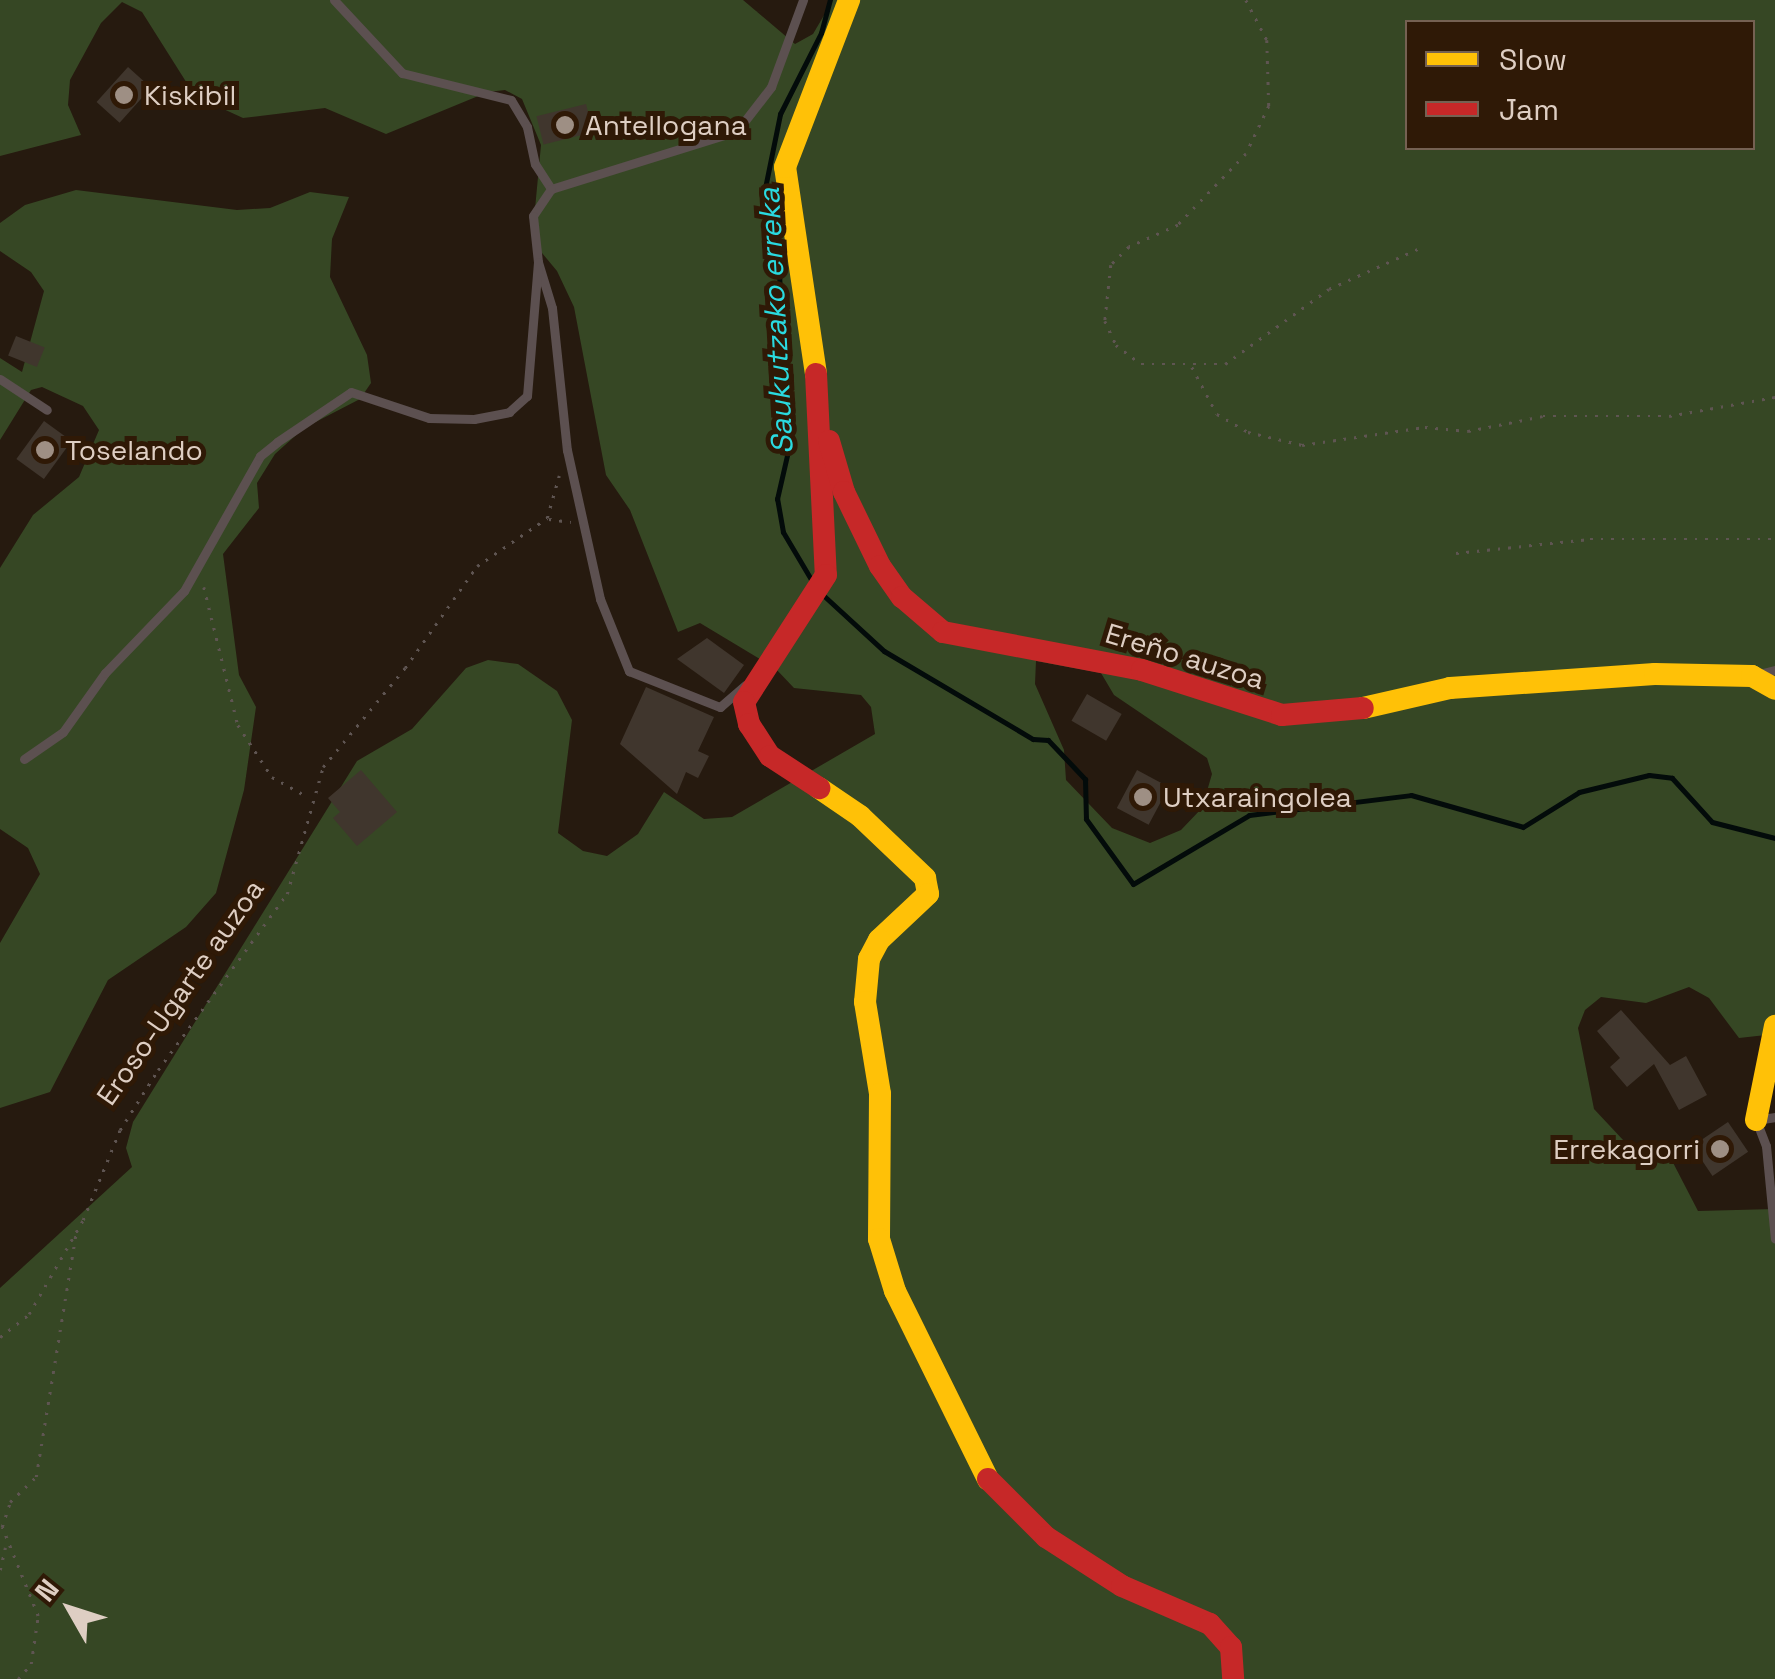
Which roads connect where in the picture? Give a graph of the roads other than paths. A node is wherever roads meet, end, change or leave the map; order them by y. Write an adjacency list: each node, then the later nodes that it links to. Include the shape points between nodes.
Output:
1 (334, 0): 4 (lane, via 402,74 511,100 527,127 535,164)
2 (804, 0): 4 (lane, via 771,87 738,131)
3 (849, 0): 8 (street, via 785,167)
4 (552, 188): 5 (lane, via 534,216)
5 (538, 262): 10 (lane, via 552,308 584,528 600,599 629,671 720,707); 12 (lane, via 533,372 518,404 474,419 429,418 351,392 260,456 196,573 63,732)
6 (0, 379): 7 (lane)
7 (47, 410)
8 (823, 418): 9 (street, Ereño auzoa, via 844,492 880,566 925,622 943,632 1142,670 1282,716 1358,710 1450,688); 10 (street, via 826,575)
9 (1764, 673): 11 (street, Ereño auzoa)
10 (754, 678): 16 (street, via 746,713 770,756 860,816 925,878 928,894 869,959 865,1002 880,1094 879,1238 895,1291 976,1460 1046,1537 1122,1586 1210,1624 1230,1647)
11 (1775, 689)
12 (24, 758)
13 (1775, 1026): 14 (street)
14 (1766, 1118): 15 (lane)
15 (1775, 1239)
16 (1233, 1679)

